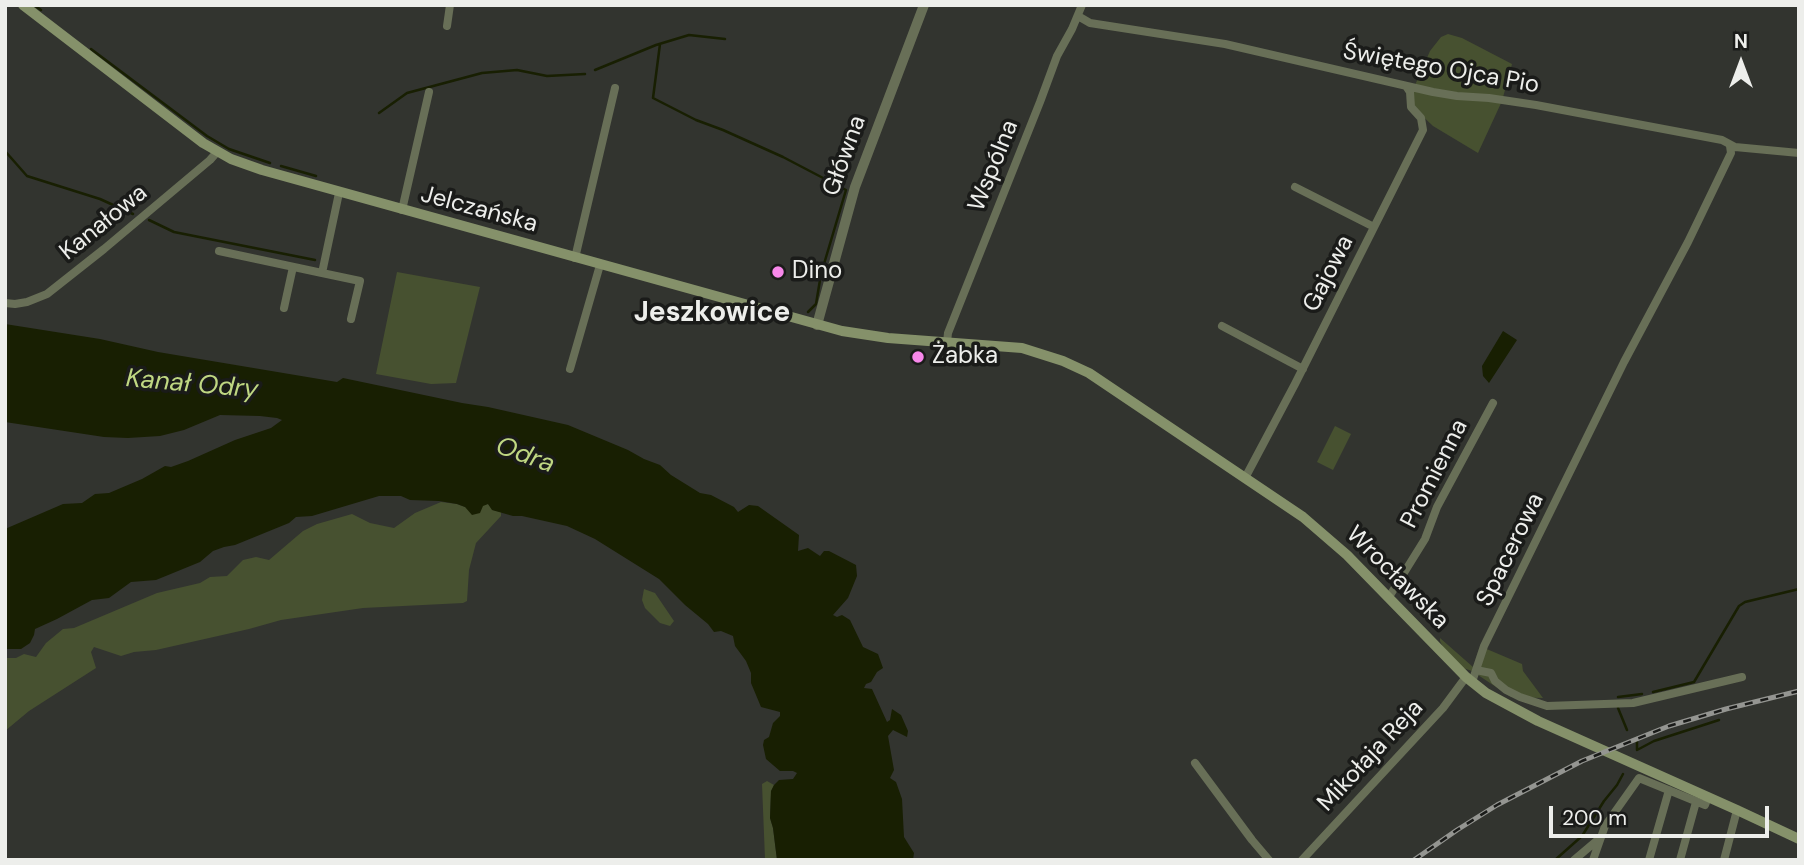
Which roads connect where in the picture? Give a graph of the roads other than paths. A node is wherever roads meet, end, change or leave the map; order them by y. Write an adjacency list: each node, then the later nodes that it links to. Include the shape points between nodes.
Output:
1 (23, 5): 11 (main road, Jelczańska)
2 (450, 5): 6 (street)
3 (925, 5): 25 (street, Główna, via 855,187)
4 (1082, 5): 5 (street, Wspólna)
5 (1078, 16): 7 (street, Świętego Ojca Pio, via 1090,23 1225,44); 27 (street, Wspólna, via 1057,57)
6 (447, 26)
7 (1406, 86): 10 (street, Świętego Ojca Pio, via 1562,110 1713,138); 16 (street, Gajowa, via 1423,130)
8 (615, 88): 18 (street)
9 (429, 92): 15 (street)
10 (1730, 146): 12 (street, Świętego Ojca Pio); 34 (street, Spacerowa, via 1731,153 1688,242)
11 (217, 152): 14 (main road, Jelczańska); 22 (street, Kanałowa, via 47,294 27,302)
12 (1799, 153)
13 (1295, 187): 16 (street)
14 (339, 193): 15 (main road, Jelczańska); 21 (street)
15 (402, 210): 18 (main road, Jelczańska)
16 (1374, 227): 30 (street, Gajowa)
17 (219, 251): 20 (street)
18 (575, 258): 19 (main road, Jelczańska)
19 (600, 265): 25 (main road, Jelczańska); 29 (street)
20 (293, 267): 21 (street); 23 (street)
21 (322, 273): 24 (street, via 360,281)
22 (5, 303)
23 (284, 308)
24 (351, 319)
25 (817, 326): 27 (main road, Jelczańska, via 876,337)
26 (1222, 326): 30 (street)
27 (947, 342): 28 (main road, Jelczańska)
28 (971, 344): 32 (main road, Wrocławska, via 1022,348 1089,373)
29 (570, 369)
30 (1303, 369): 32 (street, Gajowa)
31 (1493, 403): 33 (street, Promienna, via 1437,507 1425,539)
32 (1244, 478): 33 (main road, Wrocławska, via 1303,517)
33 (1388, 597): 34 (main road, Wrocławska)
34 (1472, 676): 35 (street, via 1491,673 1506,690 1547,706 1633,703); 38 (main road, Wrocławska, via 1496,699 1523,713); 44 (street, Mikołaja Reja)
35 (1742, 677)
36 (1195, 763): 43 (street)
37 (1669, 790): 39 (street); 41 (street, via 1639,778); 47 (street)
38 (1708, 797): 39 (street, via 1705,804); 40 (main road, Wrocławska)
39 (1696, 802): 48 (street)
40 (1737, 810): 42 (main road, Wrocławska); 49 (street)
41 (1600, 838): 45 (street); 46 (street)
42 (1799, 839)
43 (1269, 860)
44 (1302, 860)
45 (1574, 860)
46 (1593, 860)
47 (1649, 860)
48 (1680, 860)
49 (1724, 860)

